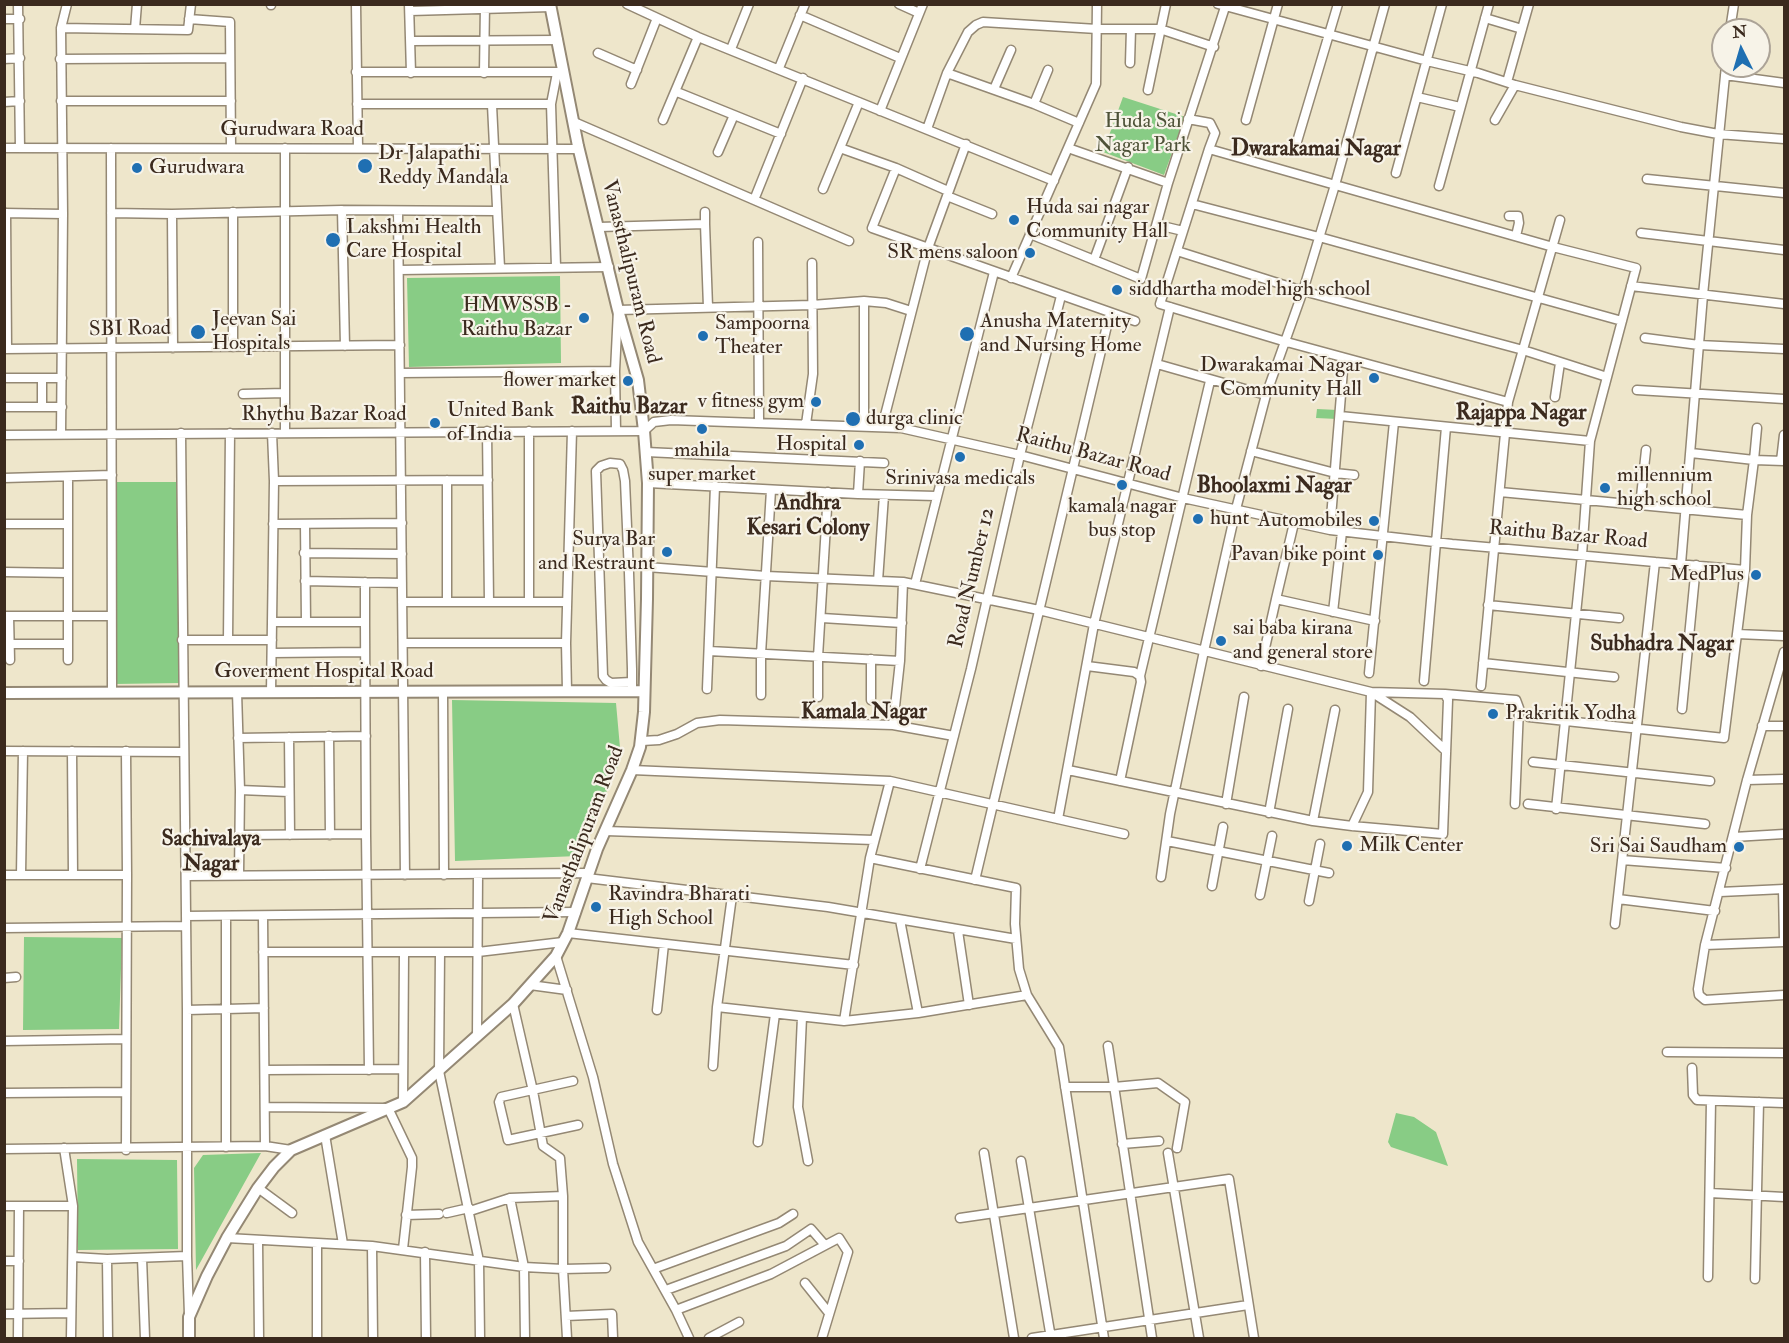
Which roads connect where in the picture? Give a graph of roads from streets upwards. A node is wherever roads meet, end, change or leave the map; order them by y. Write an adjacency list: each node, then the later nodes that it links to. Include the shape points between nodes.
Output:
1 (18, 4): 27 (street)
2 (67, 4): 30 (street)
3 (137, 4): 31 (street)
4 (191, 4): 28 (street)
5 (356, 4): 57 (street)
6 (627, 4): 24 (street)
7 (749, 4): 43 (street)
8 (805, 4): 23 (street)
9 (899, 4): 22 (street)
10 (1097, 4): 32 (street)
11 (1166, 4): 34 (street)
12 (1278, 4): 29 (street)
13 (1338, 4): 36 (street)
14 (1385, 4): 42 (street)
15 (1442, 4): 51 (street)
16 (1489, 4): 25 (street)
17 (1529, 4): 35 (street)
18 (1223, 5): 29 (street); 41 (street)
19 (550, 6): 20 (street); 39 (street, Vanasthalipuram Road)
20 (484, 7): 21 (street); 38 (street)
21 (410, 8): 40 (street)
22 (921, 9): 48 (street)
23 (800, 15): 48 (street); 53 (street)
24 (657, 18): 37 (street); 54 (street)
25 (1485, 18): 35 (street); 56 (street)
26 (4, 19): 27 (street)
27 (20, 19): 46 (street)
28 (189, 19): 31 (street, via 188,30); 47 (street, via 230,22)
29 (1274, 20): 36 (street); 86 (street)
30 (61, 28): 31 (street); 50 (street)
31 (135, 29)
32 (1096, 29): 33 (street); 61 (street, via 983,22 968,32); 89 (street, via 1096,84)
33 (1131, 29): 34 (street); 52 (street)
34 (1160, 29): 41 (street); 69 (street)
35 (1522, 29): 67 (street)
36 (1329, 35): 42 (street); 95 (street)
37 (698, 37): 43 (street); 70 (street)
38 (484, 40): 39 (street); 40 (street); 59 (street)
39 (558, 40): 60 (street, Vanasthalipuram Road)
40 (411, 41): 58 (street)
41 (1214, 46): 84 (street)
42 (1374, 46): 51 (street); 116 (street)
43 (731, 48): 53 (street)
44 (1011, 50): 68 (street)
45 (598, 53): 54 (street)
46 (20, 58): 49 (street); 73 (street)
47 (229, 58): 50 (street); 74 (street)
48 (900, 58): 82 (street)
49 (4, 59)
50 (60, 59): 72 (street)
51 (1426, 62): 56 (street); 71 (street)
52 (1130, 63)
53 (779, 68): 62 (street)
54 (637, 70): 66 (street)
55 (1048, 70): 79 (street)
56 (1469, 71): 67 (street); 81 (street)
57 (356, 72): 58 (street); 77 (street)
58 (411, 73): 59 (street)
59 (484, 73): 60 (street)
60 (561, 73): 78 (street); 88 (street, Vanasthalipuram Road)
61 (947, 73): 68 (street); 90 (street)
62 (803, 78): 76 (street); 91 (street)
63 (1724, 78): 92 (street)
64 (1760, 78): 65 (street)
65 (1785, 83)
66 (631, 84)
67 (1511, 84): 87 (street); 92 (street)
68 (994, 89): 79 (street)
69 (1148, 90)
70 (676, 92): 83 (street); 85 (street)
71 (1417, 97): 81 (street); 112 (street)
72 (61, 100): 74 (street); 98 (street)
73 (20, 101): 75 (street); 97 (street)
74 (231, 101): 100 (street)
75 (4, 102)
76 (859, 102): 82 (street); 106 (street)
77 (357, 104): 80 (street); 102 (street)
78 (551, 104): 80 (street); 104 (street)
79 (1034, 104): 89 (street)
80 (492, 105): 103 (street)
81 (1460, 107): 117 (street)
82 (880, 111): 90 (street)
83 (734, 115): 91 (street); 109 (street)
84 (1188, 119): 108 (street, via 1210,123 1215,132); 115 (street)
85 (663, 120)
86 (1246, 120)
87 (1495, 120)
88 (574, 122): 105 (street, Vanasthalipuram Road); 122 (street)
89 (1079, 123): 107 (street)
90 (927, 129): 94 (street)
91 (782, 134): 122 (street)
92 (1718, 134): 93 (street); 118 (street)
93 (1785, 140)
94 (966, 144): 114 (street); 120 (street)
95 (1296, 145)
96 (4, 148): 97 (street, Gurudwara Road)
97 (20, 148): 98 (street, Gurudwara Road)
98 (63, 148): 99 (street, Gurudwara Road); 132 (street)
99 (111, 148): 100 (street, Gurudwara Road); 131 (street)
100 (231, 148): 101 (street, Gurudwara Road)
101 (285, 148): 102 (street, Gurudwara Road); 128 (street)
102 (358, 148): 103 (street, Gurudwara Road)
103 (494, 148): 104 (street, Gurudwara Road); 125 (street)
104 (551, 148): 105 (street, Gurudwara Road); 154 (street)
105 (579, 148): 139 (street, Vanasthalipuram Road)
106 (840, 148): 111 (street); 119 (street)
107 (1068, 148): 110 (street); 114 (street)
108 (1209, 149): 116 (street); 123 (street)
109 (718, 152)
110 (1128, 167): 115 (street); 152 (street)
111 (896, 168): 120 (street); 149 (street, via 872,228)
112 (1396, 173)
113 (1647, 179): 118 (street)
114 (1054, 181): 142 (street)
115 (1168, 183): 138 (street)
116 (1335, 185): 143 (street); 144 (street)
117 (1439, 186)
118 (1714, 186): 121 (street); 147 (street)
119 (823, 189)
120 (948, 193): 134 (street); 149 (street)
121 (1785, 193)
122 (754, 200): 145 (street)
123 (1192, 204): 140 (street); 144 (street)
124 (342, 210): 126 (street); 128 (street); 181 (street)
125 (496, 210): 126 (street); 156 (street)
126 (398, 211): 157 (street)
127 (233, 212): 128 (street); 133 (street); 182 (street)
128 (285, 212): 180 (street)
129 (705, 212): 137 (street)
130 (5, 213): 132 (street); 185 (street)
131 (111, 213): 133 (street); 183 (street)
132 (63, 214): 186 (street)
133 (172, 214): 184 (street)
134 (992, 214)
135 (1509, 216): 143 (street, via 1518,216)
136 (1560, 220): 148 (street)
137 (705, 224): 139 (street); 169 (street)
138 (1158, 225): 140 (street); 152 (street, via 1141,279)
139 (598, 227): 155 (street, Vanasthalipuram Road)
140 (1183, 231): 151 (street)
141 (1641, 233): 147 (street)
142 (1030, 234): 152 (street); 159 (street)
143 (1516, 236): 148 (street)
144 (1319, 237): 161 (street); 164 (street)
145 (849, 241)
146 (758, 242): 168 (street)
147 (1708, 242): 150 (street); 162 (street)
148 (1553, 247): 160 (street, via 1636,267); 164 (street)
149 (928, 248): 158 (street); 172 (street)
150 (1785, 250)
151 (1177, 251): 161 (street); 170 (street, via 1160,304)
152 (1094, 260)
153 (812, 263): 167 (street)
154 (556, 267): 155 (street); 156 (street)
155 (609, 267): 171 (street, Vanasthalipuram Road)
156 (500, 268): 157 (street)
157 (399, 270): 178 (street)
158 (994, 272): 159 (street); 233 (street)
159 (1011, 278): 163 (street)
160 (1631, 286): 162 (street); 175 (street)
161 (1303, 291): 177 (street); 188 (street)
162 (1703, 295): 166 (street); 179 (street)
163 (1061, 296): 173 (street); 239 (street, Road Number 12)
164 (1539, 299): 175 (street); 188 (street)
165 (864, 301): 167 (street); 172 (street); 214 (street)
166 (1785, 304)
167 (812, 305): 168 (street); 213 (street, via 813,375)
168 (757, 306): 169 (street); 211 (street)
169 (708, 307): 171 (street)
170 (1170, 307): 177 (street); 191 (street)
171 (618, 310): 192 (street); 218 (street, Vanasthalipuram Road, via 638,380)
172 (911, 311): 215 (street)
173 (1110, 313): 174 (street); 244 (street)
174 (1135, 321)
175 (1622, 321): 194 (street)
176 (1645, 338): 179 (street)
177 (1283, 341): 189 (street); 203 (street)
178 (400, 345): 181 (street, SBI Road); 193 (street)
179 (1699, 345): 187 (street); 202 (street)
180 (285, 346): 181 (street, SBI Road); 182 (street, SBI Road); 200 (street)
181 (345, 346)
182 (233, 347): 184 (street, SBI Road)
183 (111, 348): 184 (street, SBI Road); 186 (street, SBI Road); 229 (street)
184 (173, 348)
185 (5, 349): 186 (street, SBI Road)
186 (63, 349): 197 (street)
187 (1785, 349)
188 (1523, 350): 190 (street); 206 (street)
189 (1344, 358): 206 (street); 210 (street)
190 (1560, 363): 194 (street); 204 (street)
191 (1157, 364): 198 (street); 255 (street)
192 (615, 371): 193 (street); 221 (street)
193 (400, 373): 222 (street)
194 (1607, 377): 234 (street)
195 (4, 378): 196 (street)
196 (42, 378): 197 (street); 208 (street)
197 (62, 378): 209 (street)
198 (1210, 381): 203 (street); 263 (street)
199 (1637, 390): 202 (street)
200 (285, 393): 201 (street); 226 (street)
201 (243, 394)
202 (1696, 394): 205 (street); 238 (street)
203 (1266, 395): 236 (street)
204 (1555, 396)
205 (1785, 399)
206 (1508, 402): 227 (street)
207 (4, 407): 208 (street)
208 (42, 407): 209 (street)
209 (62, 407): 228 (street)
210 (1340, 416): 212 (street); 245 (street)
211 (759, 422): 213 (street, Raithu Bazar Road); 218 (street, Raithu Bazar Road, via 671,420 654,422)
212 (1394, 422): 216 (street); 277 (street)
213 (806, 424): 214 (street, Raithu Bazar Road)
214 (864, 426): 215 (street, Raithu Bazar Road)
215 (882, 427): 233 (street, Raithu Bazar Road)
216 (1446, 427): 227 (street); 278 (street)
217 (1758, 428): 240 (street)
218 (644, 430): 221 (street, Rhythu Bazar Road); 237 (street, Vanasthalipuram Road)
219 (529, 431): 220 (street, Rhythu Bazar Road); 223 (street, Rhythu Bazar Road); 304 (street)
220 (572, 431): 221 (street, Rhythu Bazar Road); 305 (street)
221 (616, 431)
222 (401, 432): 223 (street, Rhythu Bazar Road); 226 (street, Rhythu Bazar Road); 252 (street)
223 (487, 432): 251 (street)
224 (230, 433): 225 (street, Rhythu Bazar Road); 230 (street, Rhythu Bazar Road); 325 (street)
225 (272, 433): 226 (street, Rhythu Bazar Road); 253 (street)
226 (285, 433)
227 (1506, 433): 234 (street); 259 (street)
228 (61, 434): 229 (street, Rhythu Bazar Road); 231 (street, Rhythu Bazar Road)
229 (112, 434): 230 (street, Rhythu Bazar Road); 246 (street)
230 (181, 434): 324 (street)
231 (4, 435)
232 (1785, 435): 242 (street)
233 (951, 439): 239 (street, Raithu Bazar Road); 262 (street)
234 (1590, 441): 264 (street)
235 (1646, 450): 265 (street)
236 (1251, 451): 245 (street); 266 (street)
237 (646, 452): 241 (street); 254 (street, Vanasthalipuram Road)
238 (1690, 453): 240 (street); 267 (street)
239 (1020, 455): 244 (street, Raithu Bazar Road); 300 (street, Road Number 12)
240 (1754, 460): 242 (street); 268 (street)
241 (860, 461): 243 (street); 260 (street)
242 (1783, 461)
243 (884, 463)
244 (1072, 470): 255 (street, Raithu Bazar Road); 307 (street)
245 (1335, 472): 247 (street); 275 (street)
246 (112, 476): 248 (street); 312 (street)
247 (1354, 476)
248 (68, 477): 249 (street); 272 (street)
249 (4, 478)
250 (447, 480): 251 (street); 252 (street); 302 (street)
251 (488, 480): 303 (street)
252 (402, 481): 253 (street); 269 (street)
253 (274, 482): 273 (street)
254 (648, 483): 256 (street); 286 (street, Vanasthalipuram Road)
255 (1127, 484): 263 (street, Raithu Bazar Road); 320 (street)
256 (715, 486): 257 (street); 289 (street)
257 (771, 490): 258 (street); 291 (street)
258 (828, 492): 260 (street); 292 (street)
259 (1500, 492): 264 (street); 279 (street)
260 (858, 494): 261 (street)
261 (884, 495): 262 (street); 294 (street)
262 (936, 496): 298 (street)
263 (1183, 498): 266 (street, Raithu Bazar Road); 323 (street)
264 (1585, 500): 265 (street); 282 (street)
265 (1640, 506): 267 (street)
266 (1236, 509): 270 (street, Raithu Bazar Road); 332 (street)
267 (1686, 510): 268 (street); 284 (street)
268 (1747, 515): 287 (street)
269 (402, 523): 274 (street); 281 (street)
270 (1294, 523): 275 (street, Raithu Bazar Road); 299 (street)
271 (4, 524): 272 (street)
272 (67, 524): 290 (street)
273 (273, 524): 274 (street); 316 (street)
274 (305, 524): 280 (street)
275 (1330, 530): 276 (street, Raithu Bazar Road)
276 (1342, 532): 277 (street, Raithu Bazar Road); 308 (street)
277 (1383, 537): 278 (street, Raithu Bazar Road); 315 (street)
278 (1436, 543): 279 (street, Raithu Bazar Road); 349 (street)
279 (1494, 546): 282 (street, Raithu Bazar Road); 306 (street)
280 (304, 553): 281 (street); 293 (street)
281 (402, 554): 297 (street)
282 (1582, 555): 283 (street, Raithu Bazar Road); 309 (street)
283 (1655, 562): 284 (street, Raithu Bazar Road); 377 (street)
284 (1681, 564): 285 (street, Raithu Bazar Road)
285 (1696, 566): 287 (street, Raithu Bazar Road); 370 (street)
286 (648, 567): 289 (street); 354 (street, Vanasthalipuram Road)
287 (1745, 570): 321 (street)
288 (4, 572): 290 (street)
289 (713, 572): 291 (street); 331 (street)
290 (68, 573): 310 (street)
291 (766, 576): 292 (street); 336 (street)
292 (824, 578): 294 (street); 313 (street)
293 (305, 581): 295 (street); 317 (street)
294 (878, 581): 296 (street)
295 (365, 582): 297 (street); 318 (street)
296 (903, 582): 298 (street); 319 (street)
297 (402, 583): 301 (street)
298 (915, 584): 300 (street)
299 (1276, 599): 308 (street); 344 (street)
300 (986, 601): 307 (street); 380 (street, Road Number 12)
301 (402, 602): 302 (street); 327 (street)
302 (447, 602): 303 (street)
303 (489, 602): 304 (street)
304 (529, 602): 305 (street)
305 (567, 602): 328 (street)
306 (1488, 605): 309 (street); 342 (street)
307 (1039, 610): 320 (street); 407 (street)
308 (1333, 612): 315 (street)
309 (1576, 613): 314 (street); 345 (street)
310 (68, 615): 311 (street); 312 (street); 330 (street)
311 (7, 616): 329 (street)
312 (111, 616): 355 (street)
313 (822, 618): 319 (street); 337 (street)
314 (1619, 618)
315 (1375, 621): 346 (street)
316 (273, 622): 317 (street); 326 (street)
317 (306, 622): 318 (street)
318 (365, 622): 333 (street)
319 (902, 623): 341 (street)
320 (1094, 624): 323 (street); 343 (street)
321 (1737, 634): 322 (street); 377 (street, via 1724,738)
322 (1785, 636)
323 (1148, 638): 332 (street); 347 (street)
324 (182, 640): 325 (street); 356 (street)
325 (228, 640): 326 (street)
326 (272, 640): 335 (street)
327 (403, 643): 328 (street); 359 (street)
328 (566, 643): 353 (street)
329 (9, 644): 330 (street); 338 (street)
330 (68, 644): 339 (street)
331 (709, 651): 336 (street); 352 (street)
332 (1203, 651): 344 (street); 403 (street)
333 (365, 652): 335 (street); 358 (street)
334 (1785, 652): 375 (street)
335 (272, 653): 363 (street)
336 (761, 654): 337 (street); 365 (street)
337 (818, 657): 340 (street); 366 (street)
338 (10, 660)
339 (68, 660)
340 (871, 660): 341 (street); 368 (street)
341 (900, 661): 374 (street)
342 (1483, 663): 345 (street); 350 (street)
343 (1087, 666): 347 (street); 393 (street)
344 (1260, 666): 361 (street)
345 (1570, 672): 348 (street); 373 (street)
346 (1369, 673)
347 (1140, 676): 399 (street)
348 (1614, 677)
349 (1424, 681)
350 (1480, 686)
351 (632, 687): 351 (street, via 625,481 620,464 610,463 596,471 603,676 611,683); 353 (street, Goverment Hospital Road); 354 (street, Goverment Hospital Road)
352 (707, 689)
353 (567, 691): 360 (street, Goverment Hospital Road)
354 (644, 691): 383 (street, Vanasthalipuram Road)
355 (112, 692): 356 (street, Goverment Hospital Road); 362 (street, Goverment Hospital Road)
356 (184, 692): 357 (street, Goverment Hospital Road); 389 (street)
357 (237, 692): 363 (street, Goverment Hospital Road); 382 (street)
358 (366, 692): 359 (street, Goverment Hospital Road); 363 (street, Goverment Hospital Road); 379 (street)
359 (403, 692): 360 (street, Goverment Hospital Road); 443 (street)
360 (443, 692): 444 (street)
361 (1371, 692): 364 (street); 387 (street, via 1410,717); 414 (street, via 1368,792)
362 (4, 693)
363 (271, 693)
364 (1445, 694): 387 (street); 405 (street, via 1516,700 1519,708)
365 (761, 695)
366 (818, 697)
367 (1244, 697): 404 (street)
368 (871, 700)
369 (1288, 709): 409 (street)
370 (1682, 709)
371 (1335, 710): 412 (street)
372 (1529, 717): 373 (street)
373 (1565, 721): 377 (street); 391 (street)
374 (893, 724): 380 (street); 383 (street, via 720,720 697,723 659,740)
375 (1762, 726): 376 (street); 396 (street)
376 (1785, 726)
377 (1636, 729): 394 (street)
378 (329, 736): 379 (street); 381 (street); 422 (street)
379 (366, 736): 417 (street)
380 (954, 736): 402 (street, Road Number 12)
381 (289, 737): 382 (street); 401 (street)
382 (238, 738): 400 (street)
383 (642, 741): 392 (street, Vanasthalipuram Road)
384 (4, 751): 385 (street)
385 (22, 751): 388 (street); 438 (street)
386 (126, 751): 388 (street); 389 (street); 440 (street)
387 (1446, 751): 414 (street, via 1443,834)
388 (72, 752): 439 (street)
389 (183, 752): 445 (street)
390 (1533, 762): 391 (street)
391 (1560, 766): 394 (street); 408 (street)
392 (632, 770): 397 (street); 416 (street, Vanasthalipuram Road)
393 (1068, 770): 399 (street); 411 (street)
394 (1632, 773): 398 (street); 410 (street)
395 (1785, 779): 396 (street)
396 (1747, 780): 424 (street)
397 (890, 781): 402 (street); 425 (street)
398 (1710, 781)
399 (1120, 782): 403 (street)
400 (240, 790): 401 (street); 420 (street)
401 (290, 792): 421 (street)
402 (939, 794): 407 (street); 433 (street, Road Number 12)
403 (1175, 794): 404 (street); 426 (street)
404 (1226, 804): 409 (street)
405 (1515, 804)
406 (1528, 804): 408 (street)
407 (993, 806): 411 (street); 448 (street)
408 (1556, 808): 410 (street)
409 (1269, 813): 412 (street)
410 (1627, 816): 413 (street); 430 (street)
411 (1058, 819): 418 (street)
412 (1313, 821): 414 (street)
413 (1705, 824)
414 (1352, 826)
415 (1223, 827): 428 (street)
416 (606, 831): 425 (street); 446 (street, Vanasthalipuram Road)
417 (366, 834): 422 (street); 442 (street)
418 (1124, 834)
419 (1785, 834): 424 (street)
420 (238, 835): 421 (street); 441 (street)
421 (290, 835): 422 (street)
422 (330, 835)
423 (1272, 836): 431 (street)
424 (1734, 837): 432 (street)
425 (874, 840): 429 (street)
426 (1167, 842): 428 (street); 447 (street)
427 (1320, 844): 434 (street)
428 (1218, 851): 431 (street); 449 (street)
429 (870, 858): 433 (street); 459 (street)
430 (1622, 860): 432 (street); 454 (street)
431 (1268, 861): 434 (street); 452 (street)
432 (1726, 868): 451 (street)
433 (920, 869): 448 (street)
434 (1315, 871): 435 (street); 455 (street)
435 (1329, 873)
436 (478, 874): 444 (street); 446 (street); 458 (street)
437 (4, 875): 438 (street)
438 (21, 875): 439 (street)
439 (73, 875): 440 (street)
440 (127, 875): 467 (street)
441 (239, 875): 442 (street); 445 (street)
442 (367, 875): 443 (street); 460 (street)
443 (405, 875): 444 (street)
444 (444, 875)
445 (186, 876): 461 (street)
446 (588, 876): 453 (street); 457 (street, Vanasthalipuram Road)
447 (1161, 877)
448 (975, 880): 471 (street, via 1016,888)
449 (1212, 886)
450 (1784, 889): 451 (street); 472 (street)
451 (1720, 892): 456 (street)
452 (1260, 895)
453 (732, 896): 459 (street); 479 (street)
454 (1617, 898): 456 (street); 465 (street)
455 (1309, 901)
456 (1715, 911): 474 (street)
457 (576, 912): 458 (street); 470 (street, Vanasthalipuram Road)
458 (478, 913): 460 (street); 478 (street)
459 (861, 913): 464 (street); 482 (street)
460 (367, 914): 463 (street); 476 (street)
461 (186, 916): 462 (street); 466 (street)
462 (226, 916): 463 (street); 493 (street)
463 (263, 916): 475 (street)
464 (900, 920): 469 (street); 496 (street)
465 (1615, 924)
466 (186, 926): 467 (street); 494 (street)
467 (127, 927): 468 (street); 501 (street)
468 (4, 928)
469 (958, 931): 471 (street); 490 (street)
470 (565, 938): 473 (street); 478 (street); 481 (street, Vanasthalipuram Road)
471 (1016, 939): 487 (street, via 1019,969)
472 (1785, 941): 474 (street)
473 (664, 944): 479 (street); 495 (street)
474 (1705, 945): 488 (street, via 1698,989 1701,999)
475 (263, 952): 476 (street); 492 (street)
476 (368, 952): 480 (street); 510 (street)
477 (440, 952): 478 (street); 480 (street); 511 (street)
478 (478, 952): 500 (street)
479 (726, 952): 482 (street); 491 (street)
480 (404, 953): 508 (street)
481 (556, 956): 485 (street, Vanasthalipuram Road); 486 (street)
482 (854, 965): 499 (street)
483 (4, 978): 484 (street)
484 (16, 978)
485 (530, 985): 486 (street); 489 (street, Vanasthalipuram Road)
486 (567, 990): 577 (street, via 627,1210)
487 (1028, 995): 490 (street); 513 (street, via 1059,1047)
488 (1785, 995)
489 (513, 1004): 500 (street, Vanasthalipuram Road); 515 (street)
490 (969, 1005): 496 (street)
491 (717, 1007): 497 (street); 506 (street)
492 (264, 1008): 493 (street); 509 (street)
493 (227, 1009): 494 (street); 531 (street)
494 (187, 1010): 533 (street)
495 (657, 1010)
496 (918, 1013): 499 (street)
497 (775, 1014): 498 (street); 528 (street)
498 (802, 1017): 499 (street); 538 (street, via 798,1107)
499 (844, 1021)
500 (477, 1036): 511 (street, Vanasthalipuram Road)
501 (126, 1039): 502 (street); 516 (street)
502 (4, 1041)
503 (1108, 1046): 514 (street)
504 (1667, 1052): 505 (street)
505 (1785, 1053)
506 (713, 1066)
507 (1692, 1068): 518 (street, via 1694,1098)
508 (403, 1069): 510 (street); 519 (street)
509 (265, 1070): 510 (street); 522 (street)
510 (369, 1070)
511 (439, 1071): 519 (street, Vanasthalipuram Road); 553 (street)
512 (573, 1081): 515 (street)
513 (1065, 1087): 514 (street); 548 (street)
514 (1114, 1087): 529 (street); 540 (street, via 1158,1083 1185,1102 1172,1151)
515 (533, 1091): 525 (street); 525 (street, via 501,1097 498,1102 508,1140)
516 (126, 1092): 517 (street); 535 (street)
517 (4, 1093)
518 (1711, 1101): 520 (street); 543 (street)
519 (403, 1102): 523 (street, Vanasthalipuram Road)
520 (1759, 1102): 521 (street); 544 (street)
521 (1785, 1103)
522 (265, 1107): 523 (street); 530 (street)
523 (388, 1108): 526 (street, Vanasthalipuram Road); 557 (street, via 412,1158)
524 (578, 1125): 525 (street)
525 (542, 1133): 545 (street, via 543,1146 560,1158)
526 (325, 1135): 536 (street, Vanasthalipuram Road); 562 (street)
527 (1159, 1141): 529 (street)
528 (759, 1142)
529 (1122, 1144): 542 (street)
530 (265, 1146): 531 (street); 536 (street)
531 (226, 1147): 533 (street)
532 (64, 1148): 534 (street); 535 (street); 551 (street)
533 (187, 1148): 535 (street); 567 (street)
534 (4, 1149)
535 (126, 1149)
536 (291, 1150): 541 (street, Vanasthalipuram Road)
537 (984, 1153): 555 (street)
538 (808, 1161)
539 (1022, 1161): 552 (street)
540 (1174, 1187): 542 (street); 582 (street, via 1229,1179); 588 (street)
541 (258, 1188): 554 (street); 559 (street, Vanasthalipuram Road)
542 (1129, 1193): 548 (street); 591 (street)
543 (1710, 1193): 544 (street); 578 (street)
544 (1757, 1195): 546 (street); 579 (street)
545 (563, 1196): 547 (street); 575 (street)
546 (1785, 1197)
547 (510, 1198): 553 (street); 574 (street)
548 (1082, 1199): 552 (street); 593 (street)
549 (4, 1206): 550 (street)
550 (19, 1206): 551 (street); 572 (street)
551 (74, 1206): 568 (street)
552 (1029, 1208): 555 (street); 594 (street)
553 (469, 1209): 557 (street); 573 (street)
554 (292, 1213)
555 (994, 1213): 558 (street); 611 (street)
556 (793, 1214): 577 (street, via 779,1223)
557 (406, 1215): 565 (street)
558 (960, 1218)
559 (227, 1238): 560 (street); 590 (street, Vanasthalipuram Road)
560 (258, 1240): 561 (street); 600 (street)
561 (317, 1243): 562 (street); 601 (street)
562 (343, 1244): 564 (street)
563 (824, 1244): 581 (street, via 811,1229 786,1246); 583 (street, via 771,1274); 585 (street, via 839,1238 848,1252)
564 (372, 1246): 565 (street); 602 (street)
565 (403, 1249): 566 (street)
566 (425, 1252): 573 (street); 603 (street)
567 (187, 1256): 569 (street); 590 (street)
568 (73, 1257): 570 (street); 584 (street)
569 (142, 1258): 570 (street); 598 (street)
570 (107, 1259): 597 (street)
571 (4, 1261): 572 (street)
572 (19, 1261): 587 (street)
573 (479, 1261): 574 (street); 604 (street)
574 (524, 1267): 575 (street); 605 (street)
575 (562, 1269): 576 (street); 589 (street)
576 (606, 1269)
577 (653, 1269): 581 (street)
578 (1708, 1277)
579 (1755, 1279)
580 (805, 1284): 585 (street)
581 (666, 1290): 583 (street)
582 (1248, 1305): 588 (street); 616 (street)
583 (676, 1310): 608 (street)
584 (70, 1313): 587 (street); 596 (street)
585 (829, 1313): 610 (street)
586 (4, 1314): 587 (street)
587 (18, 1314): 595 (street)
588 (1195, 1314): 591 (street); 615 (street)
589 (566, 1316): 606 (street); 607 (street, via 612,1314)
590 (189, 1317): 599 (street, Vanasthalipuram Road)
591 (1149, 1321): 593 (street); 614 (street)
592 (739, 1322): 609 (street)
593 (1102, 1328): 594 (street); 613 (street)
594 (1051, 1337): 612 (street)
595 (18, 1338)
596 (71, 1338)
597 (108, 1338)
598 (146, 1338)
599 (189, 1338)
600 (259, 1338)
601 (317, 1338)
602 (374, 1338)
603 (426, 1338)
604 (480, 1338)
605 (525, 1338)
606 (567, 1338)
607 (614, 1338)
608 (688, 1338)
609 (709, 1338)
610 (822, 1338)
611 (1014, 1338)
612 (1032, 1338)
613 (1104, 1338)
614 (1152, 1338)
615 (1199, 1338)
616 (1254, 1338)

